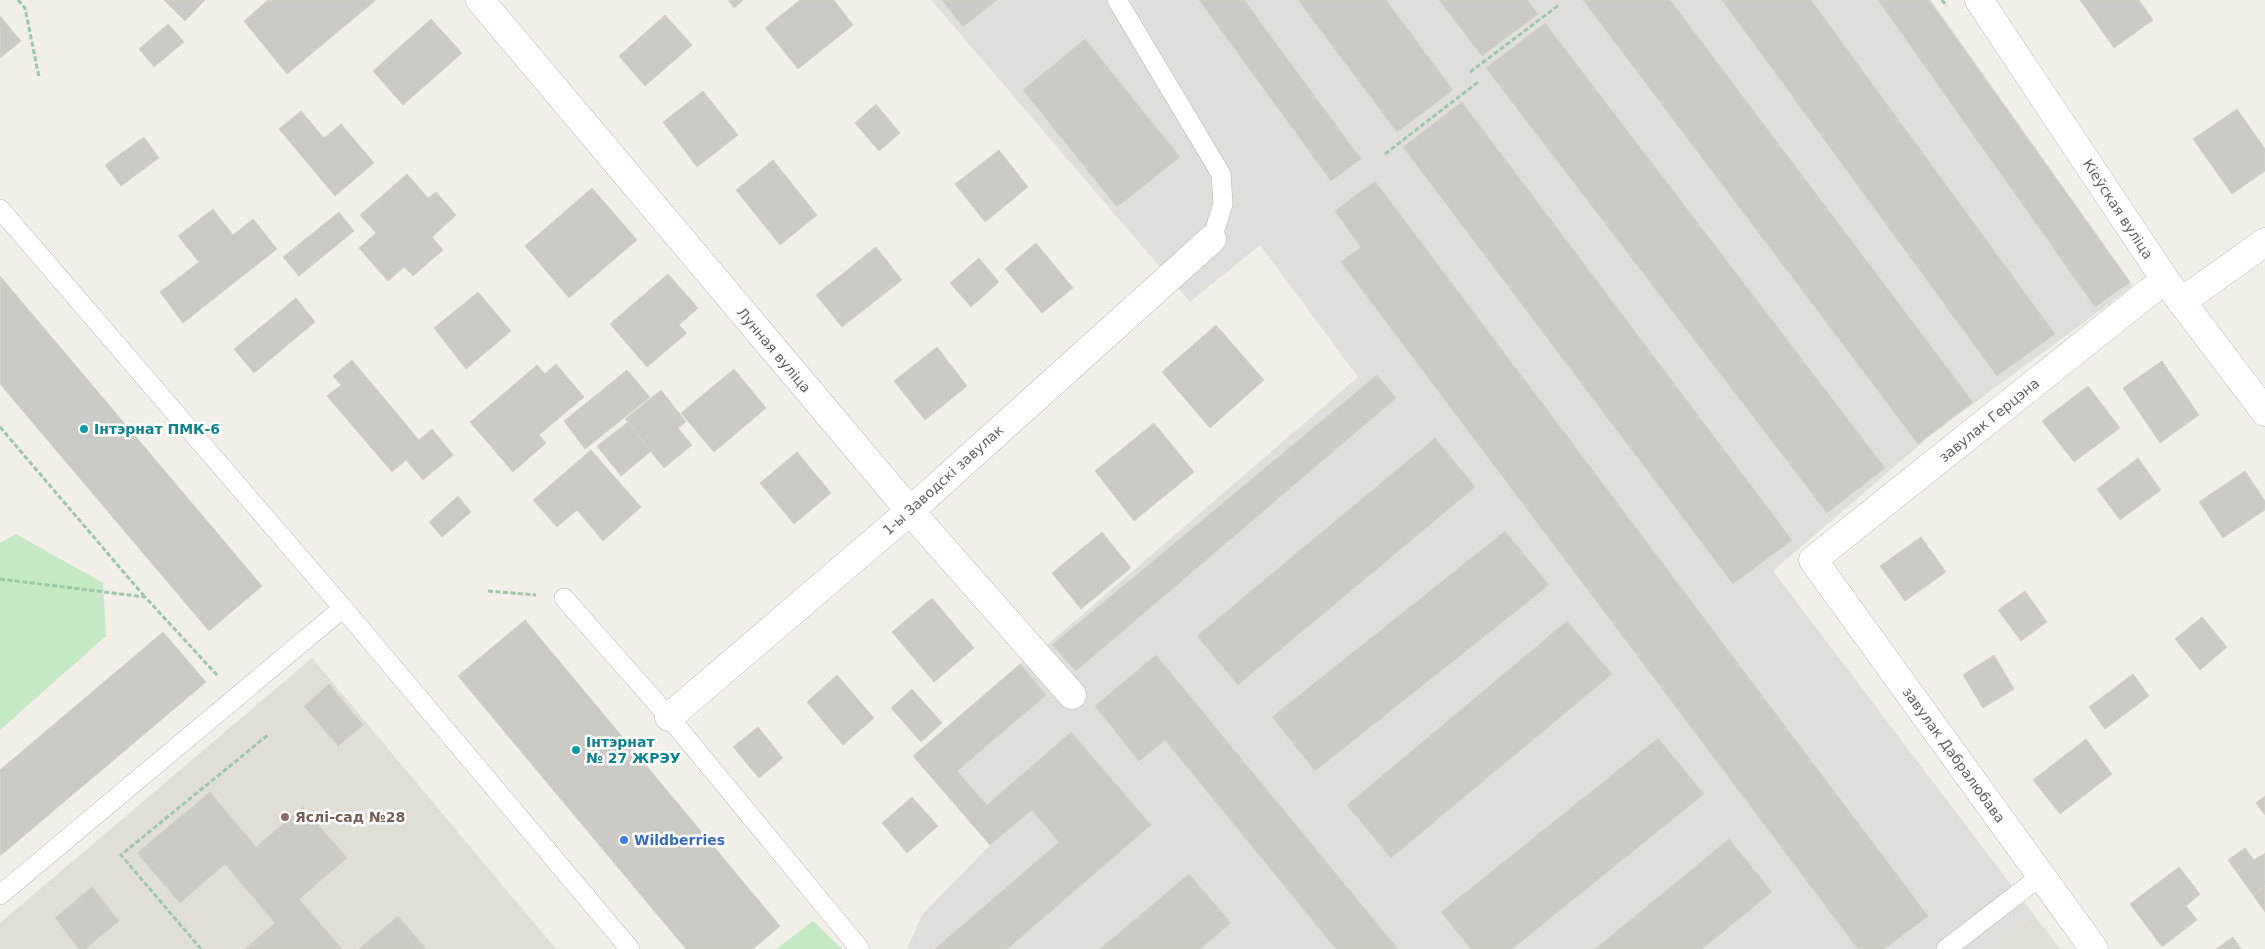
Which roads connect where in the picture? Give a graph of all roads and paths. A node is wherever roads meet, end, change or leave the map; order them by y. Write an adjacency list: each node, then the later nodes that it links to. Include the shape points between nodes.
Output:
1 (18, 0): 7 (path, via 25,8)
2 (480, 0): 17 (street, Лунная вуліца)
3 (1117, 0): 12 (lane, via 1221,174 1223,204)
4 (1980, 0): 14 (street, Кіеўская вуліца)
5 (1559, 5): 6 (path)
6 (1470, 72)
7 (39, 77)
8 (1478, 82): 9 (path)
9 (1385, 154)
10 (0, 209): 11 (lane)
11 (6, 231): 23 (lane)
12 (1212, 239): 17 (street, 1-ы Заводскі завулак)
13 (2265, 242): 14 (street, завулак Герцэна)
14 (2173, 291): 15 (street, Кіеўская вуліца); 18 (street, завулак Герцэна, via 2149,292)
15 (2265, 412)
16 (0, 427): 21 (path)
17 (910, 511): 24 (street, Лунная вуліца); 26 (street, 1-ы Заводскі завулак)
18 (1813, 560): 28 (street, завулак Дабралюбава)
19 (0, 578): 21 (path)
20 (488, 591): 22 (path)
21 (144, 597): 25 (path)
22 (564, 598): 26 (lane)
23 (343, 608): 25 (lane); 31 (lane)
24 (1072, 695)
25 (238, 697): 29 (lane)
26 (669, 717): 32 (lane)
27 (269, 734): 30 (path, via 121,855)
28 (2042, 876): 33 (lane); 34 (street, завулак Дабралюбава)
29 (0, 895)
30 (201, 949)
31 (630, 949)
32 (860, 949)
33 (1946, 949)
34 (2094, 949)

